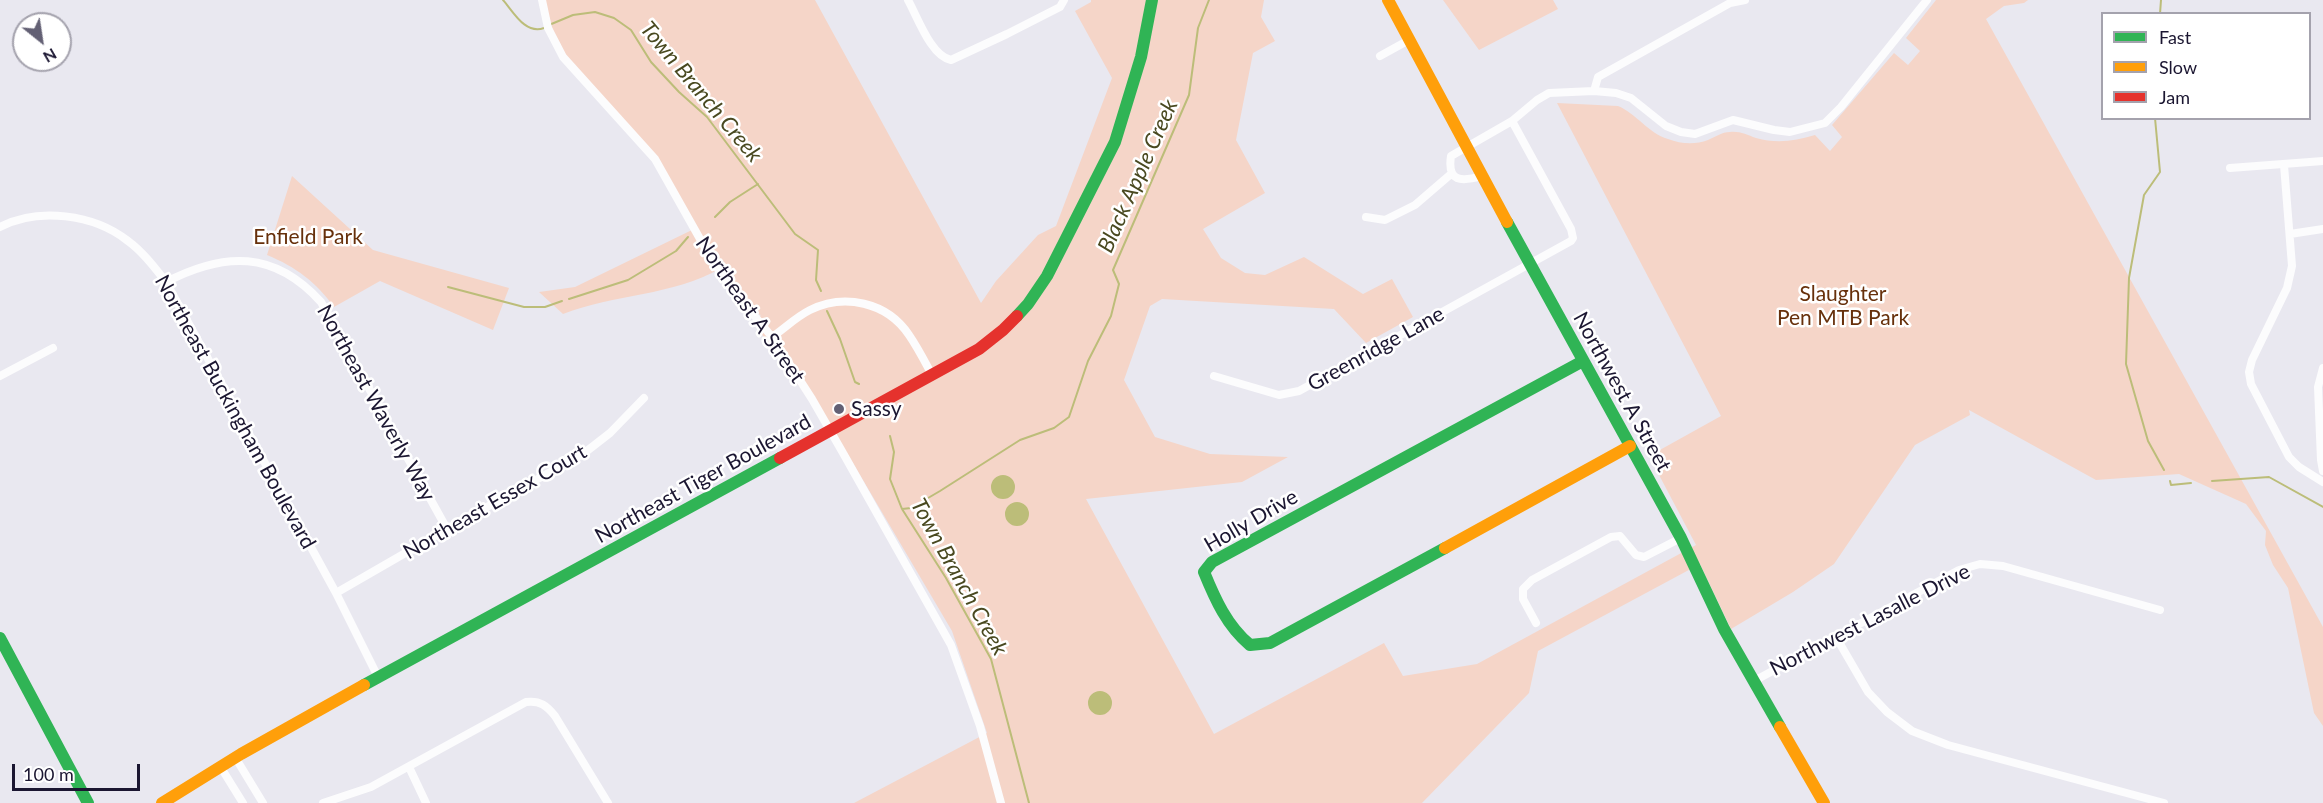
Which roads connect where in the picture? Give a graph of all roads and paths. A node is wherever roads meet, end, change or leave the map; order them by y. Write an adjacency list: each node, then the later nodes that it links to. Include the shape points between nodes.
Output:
1 (542, 0): 24 (street, Northeast A Street, via 548,28 563,57 655,159 713,262)
2 (908, 0): 3 (street, via 934,49 951,60 1060,7)
3 (1064, 0)
4 (1152, 0): 28 (street, Northeast Tiger Boulevard, via 1141,57 1115,142 1047,276 1003,330 979,349)
5 (1388, 0): 8 (street, Northwest A Street)
6 (1745, 0): 10 (street, via 1730,3 1598,77)
7 (1927, 0): 10 (street, via 1841,107 1825,123 1812,127 1790,132 1733,120 1695,134 1681,132 1666,126 1631,98)
8 (1409, 40): 9 (street); 12 (street, Northwest A Street)
9 (1380, 56)
10 (1594, 91): 11 (street, via 1549,93)
11 (1512, 121): 12 (street); 22 (street, Greenridge Lane, via 1573,233 1571,241)
12 (1466, 146): 16 (street, via 1451,156); 17 (street, Northwest A Street)
13 (2323, 161): 14 (street)
14 (2284, 165): 15 (street); 21 (street)
15 (2230, 168)
16 (1451, 174): 17 (street, via 1460,180); 18 (street, via 1415,205 1384,220)
17 (1482, 176): 22 (street, Northwest A Street)
18 (1365, 217)
19 (0, 227): 23 (street, Northeast Buckingham Boulevard, via 54,216 83,220 128,241)
20 (2323, 229): 21 (street)
21 (2290, 234): 34 (street, via 2292,266 2287,288 2249,372 2251,384 2289,457)
22 (1529, 263): 26 (street, Northwest A Street); 30 (street, Greenridge Lane, via 1299,391 1279,395)
23 (166, 282): 35 (street, Northeast Waverly Way, via 209,263 235,260 287,273 306,286 322,304); 37 (street, Northeast Buckingham Boulevard)
24 (772, 337): 28 (street, via 813,309 834,302 866,303 894,319 908,333); 54 (street, Northeast A Street, via 818,408 951,645)
25 (53, 348): 29 (street)
26 (1583, 361): 32 (street, Northwest A Street); 32 (street, Holly Drive, via 1212,562 1204,572 1210,588 1237,636 1250,645 1270,643)
27 (2323, 368): 33 (street, via 2318,387)
28 (932, 375): 42 (street, Northeast Tiger Boulevard)
29 (0, 376)
30 (1214, 376)
31 (644, 398): 35 (street, Northeast Essex Court, via 583,454)
32 (1630, 446): 36 (street, Northwest A Street)
33 (2323, 471)
34 (2323, 482)
35 (447, 529): 37 (street, Northeast Essex Court)
36 (1681, 538): 39 (street, via 1644,557 1636,555 1620,536 1611,537 1532,580 1523,589 1523,599); 43 (street, Northwest A Street, via 1724,629)
37 (336, 593): 42 (street, Northeast Buckingham Boulevard)
38 (2160, 610): 40 (street, Northwest Lasalle Drive, via 2003,566 1980,564 1959,570)
39 (1536, 623)
40 (1836, 637): 43 (street, Northwest Lasalle Drive); 56 (street, via 1868,692 1912,731 1948,745)
41 (0, 638): 47 (street)
42 (378, 677): 44 (street, Northeast Tiger Boulevard)
43 (1754, 681): 55 (street, Northwest A Street)
44 (235, 757): 45 (street, Northeast Tiger Boulevard); 50 (street)
45 (220, 766): 48 (street, Northeast Tiger Boulevard); 49 (street)
46 (409, 767): 51 (street, via 371,787); 52 (street); 53 (street, via 526,702 539,702 555,716)
47 (88, 803)
48 (162, 803)
49 (243, 803)
50 (263, 803)
51 (323, 803)
52 (426, 803)
53 (608, 803)
54 (1002, 803)
55 (1824, 803)
56 (2164, 803)

